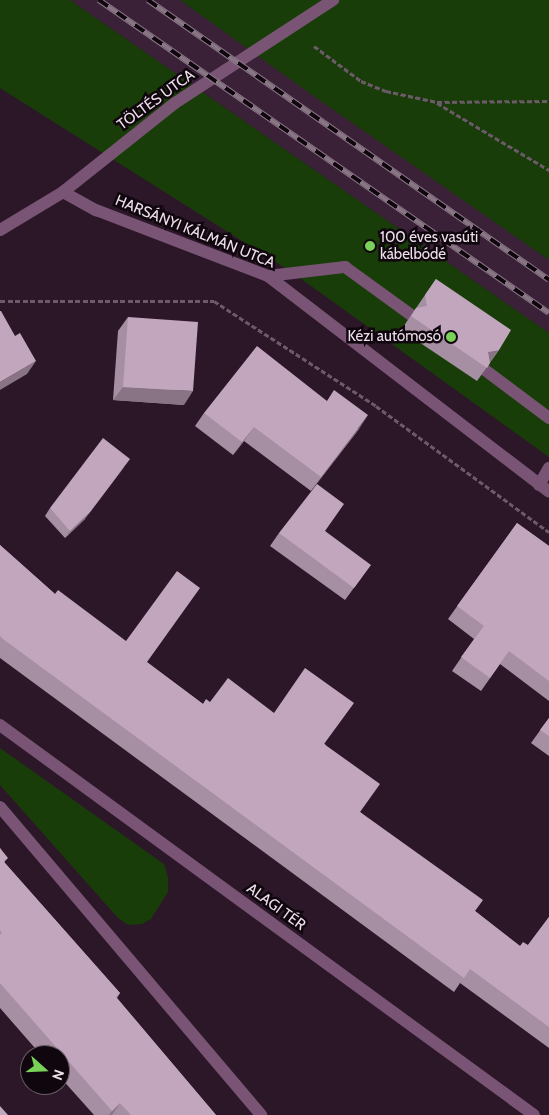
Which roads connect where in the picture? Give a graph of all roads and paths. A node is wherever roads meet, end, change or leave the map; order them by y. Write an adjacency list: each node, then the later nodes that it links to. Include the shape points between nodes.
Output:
1 (333, 0): 6 (street, TÖLTÉS UTCA, via 175,103)
2 (314, 46): 4 (path, via 361,81 386,91)
3 (549, 101): 4 (path)
4 (436, 102): 5 (path)
5 (549, 170)
6 (63, 192): 7 (street, TÖLTÉS UTCA); 8 (street, HARSÁNYI KÁLMÁN UTCA, via 96,210)
7 (0, 230)
8 (268, 276): 10 (street, via 345,267); 14 (street, HARSÁNYI KÁLMÁN UTCA)
9 (0, 301): 15 (path, via 214,302 376,406)
10 (411, 315)
11 (485, 370): 12 (street)
12 (549, 418)
13 (549, 468): 14 (street)
14 (544, 489)
15 (549, 532)
16 (0, 725): 19 (street, ALAGI TÉR)
17 (0, 807): 18 (street)
18 (261, 1115)
19 (534, 1115)

